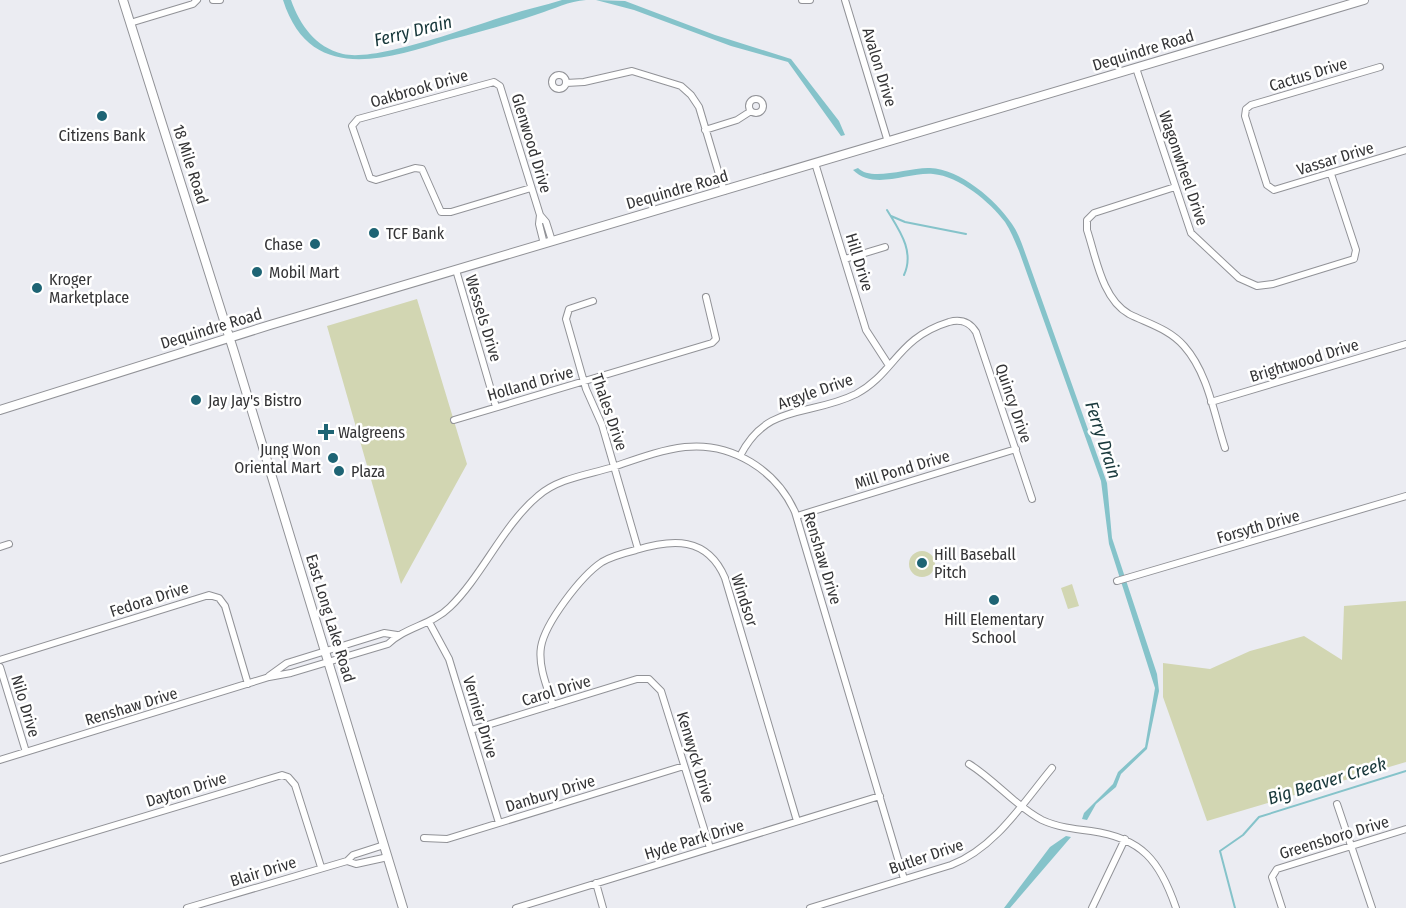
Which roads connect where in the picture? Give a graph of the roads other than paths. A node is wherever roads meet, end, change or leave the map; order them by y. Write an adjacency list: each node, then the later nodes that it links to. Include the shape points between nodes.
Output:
1 (123, 0): 9 (main road, 18 Mile Road)
2 (197, 0): 9 (street)
3 (213, 0): 4 (street)
4 (220, 0)
5 (801, 0): 6 (street)
6 (810, 0)
7 (845, 0): 16 (street, Avalon Drive)
8 (1364, 0): 11 (main road, Dequindre Road)
9 (130, 23): 31 (main road, 18 Mile Road)
10 (1380, 67): 22 (street, Cactus Drive, via 1246,109 1245,116)
11 (1137, 68): 16 (main road, Dequindre Road); 20 (street, Wagonwheel Drive)
12 (494, 82): 21 (street, Glenwood Drive, via 500,86); 21 (street, Oakbrook Drive, via 358,119 352,129 370,178 422,169 441,212)
13 (566, 83): 15 (street, via 632,71 669,81 691,95)
14 (751, 111): 15 (street)
15 (705, 130): 23 (street)
16 (888, 142): 18 (main road, Dequindre Road)
17 (1406, 150): 19 (street, Vassar Drive)
18 (815, 163): 23 (main road, Dequindre Road); 26 (street, Hill Drive)
19 (1331, 174): 20 (street, Wagonwheel Drive, via 1356,256 1269,285 1246,283 1194,237); 22 (street, Vassar Drive)
20 (1175, 187): 35 (street, via 1094,213 1086,226 1112,298 1123,310 1179,341 1198,368)
21 (531, 188): 24 (street, Glenwood Drive, via 546,222)
22 (1271, 189)
23 (724, 191): 24 (main road, Dequindre Road)
24 (548, 242): 27 (main road, Dequindre Road)
25 (885, 247): 26 (street)
26 (845, 259): 33 (street, Hill Drive, via 866,330)
27 (456, 270): 31 (main road, Dequindre Road); 36 (street, Wessels Drive)
28 (706, 297): 34 (street, Holland Drive, via 716,339 709,344)
29 (593, 301): 34 (street, Thales Drive, via 569,309 565,315)
30 (964, 321): 33 (street, Argyle Drive, via 952,321 917,335); 40 (street, Quincy Drive, via 976,332)
31 (230, 337): 37 (main road, Dequindre Road); 52 (main road, East Long Lake Road)
32 (1406, 344): 35 (street, Brightwood Drive)
33 (888, 364): 41 (street, Argyle Drive, via 854,395 767,423 753,435)
34 (584, 381): 36 (street, Holland Drive); 42 (street, Thales Drive)
35 (1211, 402): 39 (street)
36 (496, 407): 38 (street, Holland Drive)
37 (0, 410)
38 (454, 420)
39 (1225, 448)
40 (1016, 449): 44 (street, Quincy Drive); 45 (street, Mill Pond Drive)
41 (740, 456): 42 (street, Renshaw Drive, via 712,448 687,447); 45 (street, Renshaw Drive, via 776,482)
42 (614, 466): 48 (street, Thales Drive); 50 (street, Renshaw Drive, via 557,484 537,496 452,605)
43 (1406, 496): 49 (street, Forsyth Drive)
44 (1032, 499)
45 (797, 516): 66 (street, Renshaw Drive)
46 (9, 544): 47 (street)
47 (0, 547)
48 (638, 549): 59 (street, Windsor, via 613,557 592,570 548,627 540,656); 69 (street, Windsor, via 662,542 688,544 705,552 723,572)
49 (1118, 581)
50 (429, 622): 51 (street, Renshaw Drive); 60 (street, Vernier Drive, via 448,659)
51 (397, 635): 52 (street, Renshaw Drive, via 384,633); 54 (street, Renshaw Drive, via 388,644)
52 (325, 651): 54 (main road, East Long Lake Road); 56 (street, Renshaw Drive, via 287,663)
53 (0, 660): 58 (street, Fedora Drive, via 209,595 219,598 225,606)
54 (329, 662): 56 (street, Renshaw Drive); 74 (main road, East Long Lake Road)
55 (0, 667): 61 (street, Nilo Drive)
56 (269, 677): 58 (street, Renshaw Drive)
57 (649, 679): 59 (street, Carol Drive, via 637,679); 64 (street, Kenwyck Drive, via 661,691)
58 (248, 684): 61 (street, Renshaw Drive)
59 (553, 705): 60 (street, Carol Drive)
60 (471, 730): 70 (street, Vernier Drive)
61 (26, 752): 62 (street, Renshaw Drive)
62 (0, 760)
63 (969, 764): 67 (street)
64 (684, 766): 70 (street, Danbury Drive); 76 (street, Kenwyck Drive)
65 (1052, 768): 67 (street, Butler Drive)
66 (880, 796): 69 (street, Hyde Park Drive); 81 (street, Renshaw Drive)
67 (1021, 804): 73 (street, via 1051,823); 81 (street, Butler Drive, via 972,855)
68 (1337, 804): 75 (street)
69 (797, 821): 76 (street, Hyde Park Drive)
70 (499, 823): 72 (street, Danbury Drive, via 447,839)
71 (1406, 829): 75 (street, Greensboro Drive)
72 (424, 838)
73 (1125, 839): 88 (street); 89 (street, via 1159,869)
74 (384, 845): 77 (main road, East Long Lake Road); 79 (street, Blair Drive, via 353,855)
75 (1351, 846): 90 (street, Greensboro Drive, via 1279,868 1273,874); 91 (street)
76 (710, 848): 82 (street, Hyde Park Drive)
77 (388, 857): 79 (street, Blair Drive, via 356,864); 84 (main road, East Long Lake Road)
78 (0, 860): 80 (street, Dayton Drive, via 282,775 295,785)
79 (347, 861): 80 (street, Blair Drive)
80 (321, 867): 83 (street, Blair Drive)
81 (904, 879): 87 (street, Butler Drive)
82 (596, 883): 85 (street, Hyde Park Drive); 86 (street)
83 (188, 908)
84 (404, 908)
85 (516, 908)
86 (603, 908)
87 (810, 908)
88 (1092, 908)
89 (1176, 908)
90 (1282, 908)
91 (1372, 908)

